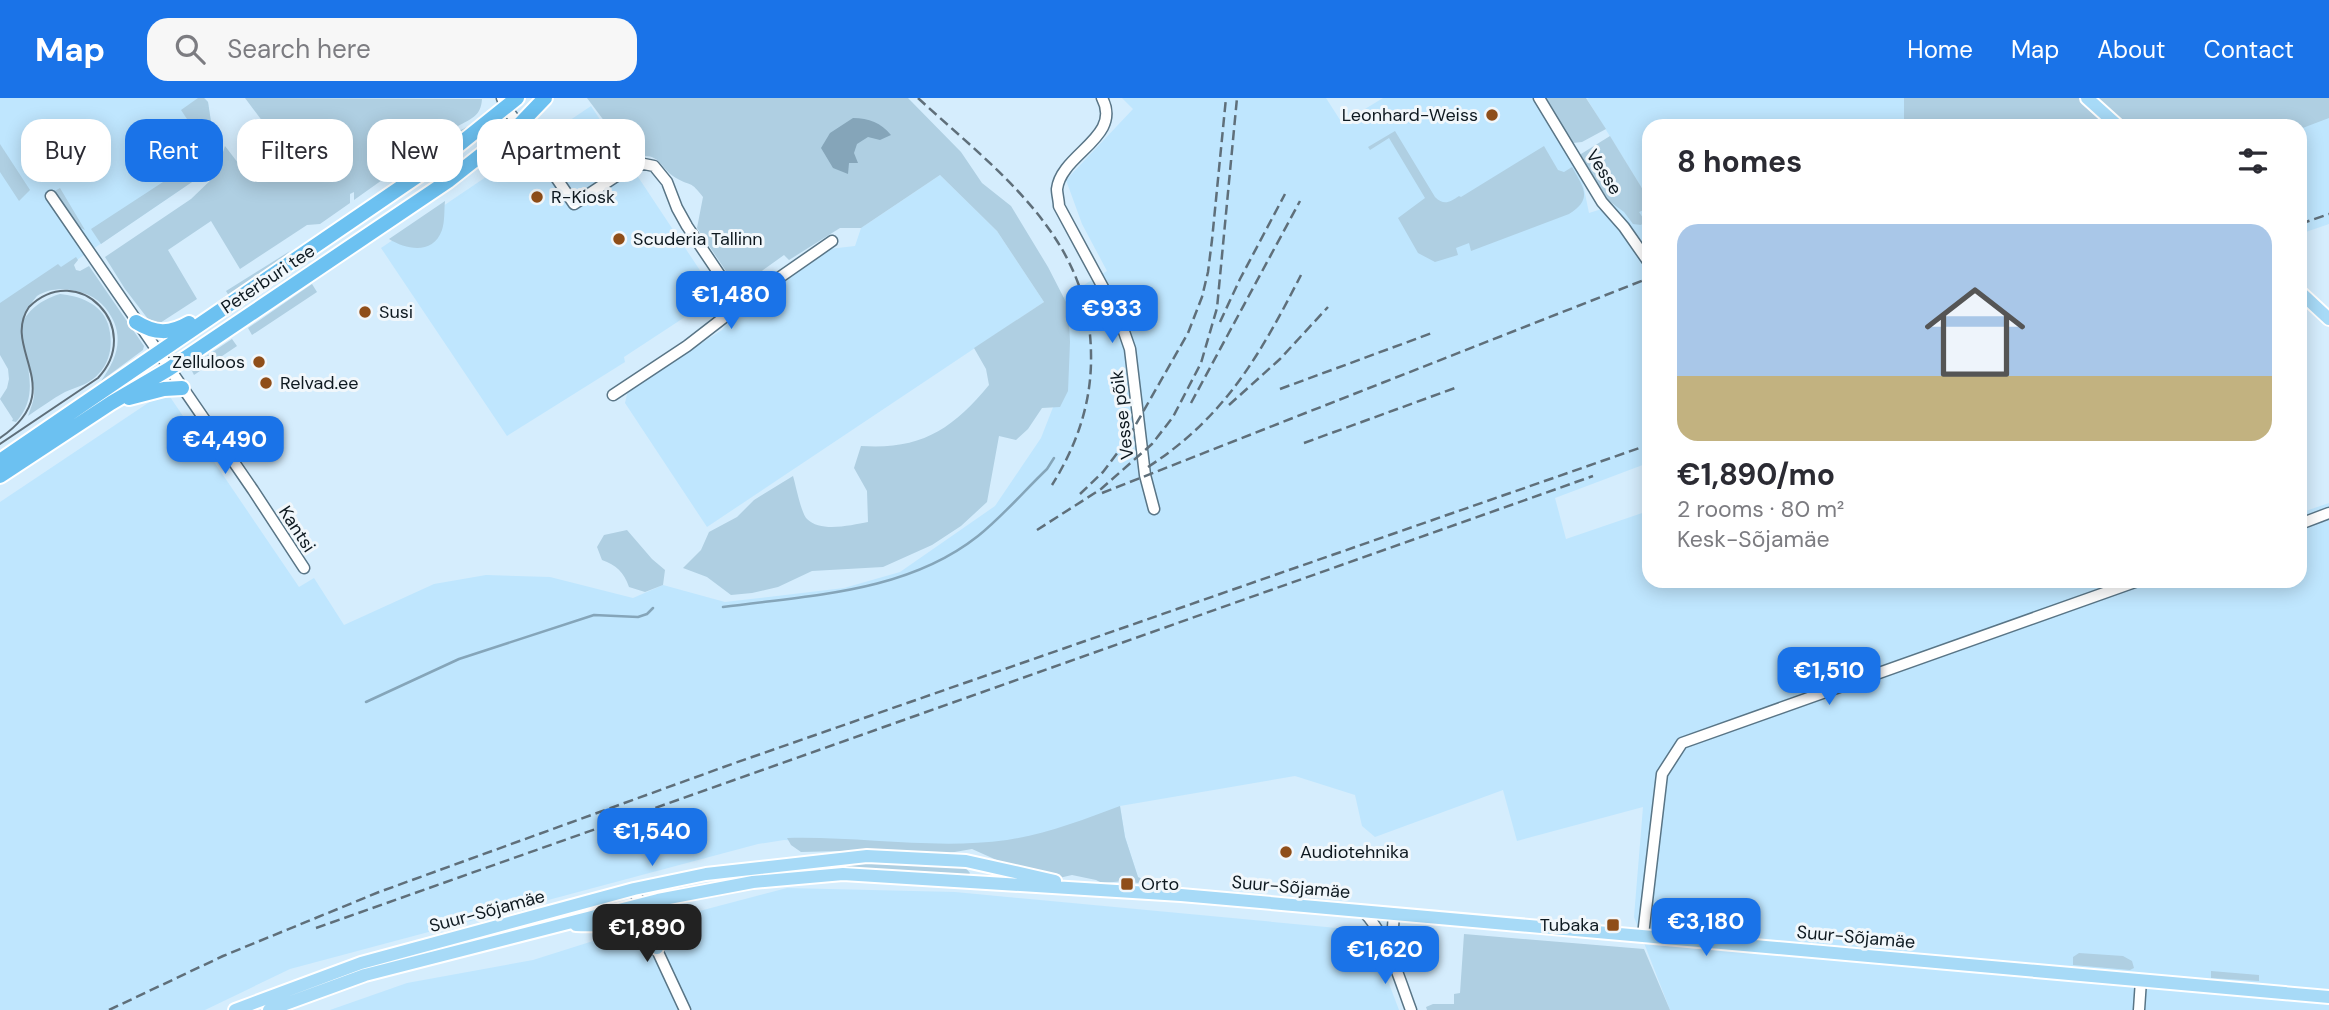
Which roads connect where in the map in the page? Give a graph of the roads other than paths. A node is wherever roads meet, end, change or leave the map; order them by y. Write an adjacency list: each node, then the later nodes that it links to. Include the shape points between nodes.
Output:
1 (545, 98): 7 (highway, Peterburi tee)
2 (1102, 98): 28 (street, Vesse põik, via 1107,116 1103,129 1063,174 1057,189 1059,206 1119,317 1130,349 1145,475)
3 (1539, 98): 15 (street, Vesse, via 1602,202)
4 (2087, 98): 8 (main road)
5 (508, 101): 6 (street); 17 (highway, Peterburi tee, via 435,164)
6 (516, 119)
7 (525, 119)
8 (2110, 119)
9 (477, 158): 22 (highway, Peterburi tee)
10 (645, 164): 18 (street, via 654,166 667,182 677,208)
11 (559, 182): 12 (street, via 574,204)
12 (607, 182)
13 (51, 196): 20 (street, Kantsi)
14 (832, 241): 18 (street)
15 (1642, 252)
16 (2307, 299): 19 (main road)
17 (231, 303): 20 (highway, via 175,331 153,330); 21 (highway, Peterburi tee)
18 (740, 305): 24 (street)
19 (2329, 319)
20 (136, 322): 21 (street, Kantsi)
21 (158, 354): 22 (street, Kantsi); 26 (highway, Peterburi tee)
22 (169, 369): 23 (street, Kantsi); 25 (highway, Peterburi tee)
23 (182, 388): 25 (highway); 31 (street, Kantsi)
24 (613, 395)
25 (111, 403): 27 (highway, Peterburi tee)
26 (0, 461)
27 (0, 477)
28 (1154, 509)
29 (2329, 513): 30 (street)
30 (2307, 521)
31 (303, 568)
32 (2118, 588): 41 (street, via 1682,743 1662,774)
33 (981, 864): 34 (main road); 35 (main road, Suur-Sõjamäe); 36 (main road, Suur-Sõjamäe, via 867,856 706,874)
34 (980, 883): 35 (main road, Suur-Sõjamäe); 37 (main road, Suur-Sõjamäe, via 843,874 740,884)
35 (1086, 888): 38 (main road, Suur-Sõjamäe)
36 (634, 889): 37 (street); 46 (main road, Suur-Sõjamäe, via 361,963)
37 (640, 904): 40 (main road, Suur-Sõjamäe); 42 (street)
38 (1363, 911): 39 (main road, Suur-Sõjamäe); 43 (street)
39 (1394, 914): 41 (main road, Suur-Sõjamäe); 43 (street)
40 (562, 925): 42 (main road, via 617,924 641,934); 47 (main road, Suur-Sõjamäe, via 365,975)
41 (1643, 935): 44 (main road, Suur-Sõjamäe)
42 (657, 948): 48 (street)
43 (1388, 952): 49 (street)
44 (2141, 980): 45 (main road, Suur-Sõjamäe); 50 (street)
45 (2329, 997)
46 (236, 1010)
47 (270, 1010)
48 (685, 1010)
49 (1411, 1010)
50 (2139, 1010)

